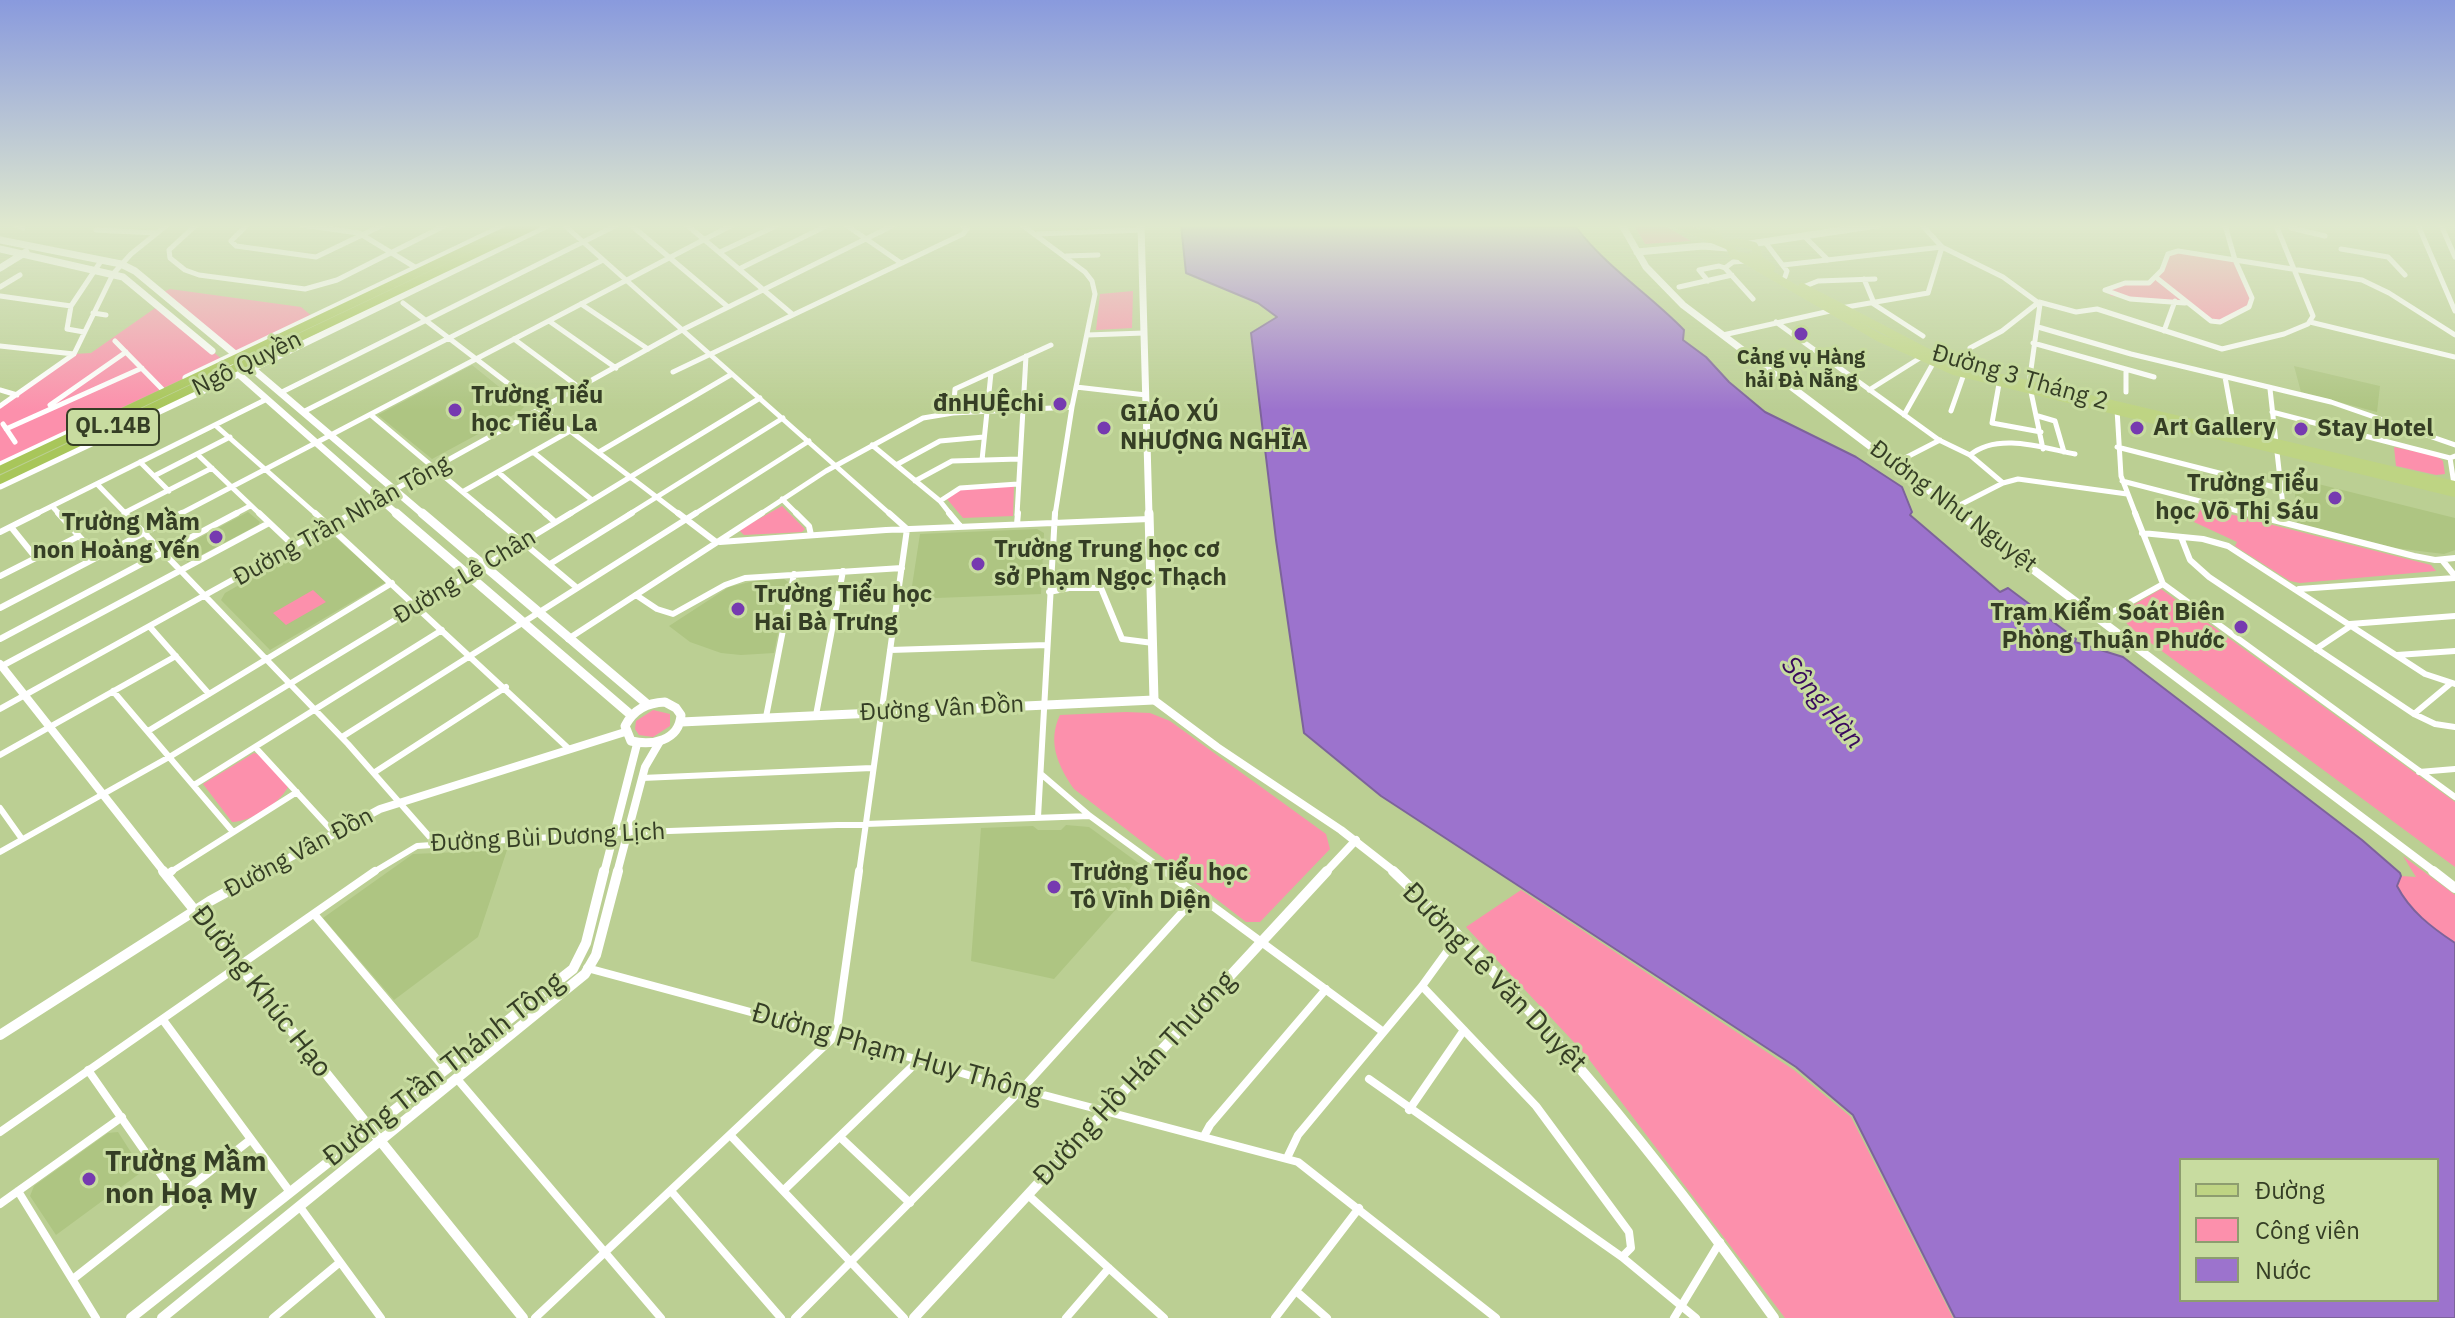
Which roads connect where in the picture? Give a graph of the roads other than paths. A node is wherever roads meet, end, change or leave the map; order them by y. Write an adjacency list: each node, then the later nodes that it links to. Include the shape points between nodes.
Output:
1 (83, 287): 42 (street)
2 (107, 287): 47 (street)
3 (134, 287): 71 (street)
4 (154, 287): 80 (street)
5 (274, 287): 6 (street)
6 (315, 287)
7 (387, 287): 80 (highway, Ngô Quyền / QL.14B)
8 (403, 287): 80 (highway, Ngô Quyền / QL.14B)
9 (410, 287): 80 (street)
10 (494, 287): 50 (street)
11 (552, 287): 63 (street)
12 (613, 287): 41 (street)
13 (632, 287): 55 (street)
14 (703, 287): 43 (street)
15 (760, 287): 33 (street)
16 (771, 287): 33 (street, Đường Trần Nhân Tông)
17 (851, 287): 48 (street)
18 (1094, 287): 59 (street)
19 (1143, 287): 58 (main road)
20 (1663, 287): 60 (street, Đường Như Nguyệt)
21 (1742, 287): 35 (street)
22 (1797, 287): 45 (main road, Đường 3 Tháng 2)
23 (1803, 287): 44 (main road, Đường 3 Tháng 2)
24 (1867, 287): 39 (street)
25 (1930, 287): 39 (street, via 1928,293)
26 (2017, 287): 37 (street)
27 (2108, 287): 36 (street, via 2105,290 2120,299)
28 (2166, 287): 40 (street)
29 (2247, 287): 40 (street, via 2249,307 2218,322)
30 (2300, 287): 53 (street, via 2313,313)
31 (2376, 287): 61 (street)
32 (2444, 287): 46 (street)
33 (764, 290): 43 (street, Đường Trần Nhân Tông); 48 (street)
34 (0, 296): 42 (street)
35 (1753, 299)
36 (2175, 301): 40 (street); 56 (street)
37 (2039, 302): 54 (street); 56 (street, via 2076,312 2097,309); 69 (street)
38 (403, 303): 50 (street)
39 (1873, 303): 44 (street); 62 (street, Đường 3 Tháng 2)
40 (2185, 303)
41 (581, 304): 51 (street); 70 (street)
42 (71, 306): 57 (street, via 67,329)
43 (728, 307): 55 (street, Đường Trần Nhân Tông)
44 (1842, 308): 45 (street); 79 (main road, Đường 3 Tháng 2)
45 (1831, 311): 52 (street); 77 (main road, Đường 3 Tháng 2)
46 (2455, 311)
47 (93, 313): 49 (street); 57 (street)
48 (792, 314): 74 (street)
49 (106, 315)
50 (426, 321): 63 (street); 100 (street)
51 (549, 321): 64 (street); 83 (street)
52 (1776, 322): 60 (street); 98 (street)
53 (2310, 322): 56 (street, via 2225,349); 76 (street)
54 (2038, 327): 66 (street); 90 (street)
55 (682, 330): 70 (street, Đường Trần Nhân Tông); 74 (street)
56 (2164, 331)
57 (84, 332): 73 (street)
58 (1144, 333): 59 (street); 102 (main road)
59 (1087, 335): 92 (street)
60 (1723, 335): 177 (street, Đường Như Nguyệt)
61 (2455, 335)
62 (1923, 336)
63 (450, 339): 78 (street); 112 (street)
64 (514, 339): 78 (street); 93 (street)
65 (115, 341): 72 (street)
66 (2033, 343): 84 (street); 94 (street)
67 (1051, 345): 75 (street)
68 (0, 346): 73 (street)
69 (1970, 348)
70 (648, 349): 83 (street, Đường Trần Nhân Tông)
71 (212, 351): 81 (street)
72 (126, 352): 82 (street); 115 (street)
73 (74, 354): 101 (street)
74 (709, 354): 85 (street); 87 (street)
75 (1026, 356): 86 (street); 108 (street)
76 (2455, 357)
77 (1920, 358): 79 (main road, Đường 3 Tháng 2); 98 (street, Đường 3 Tháng 2)
78 (477, 359): 107 (street); 116 (street)
79 (1935, 360): 88 (main road, Đường 3 Tháng 2); 94 (main road, Đường 3 Tháng 2); 117 (street)
80 (243, 361): 81 (highway, Ngô Quyền / QL.14B); 81 (street); 100 (main road)
81 (230, 367): 95 (street); 104 (main road); 149 (highway, Ngô Quyền / QL.14B); 158 (highway, Ngô Quyền / QL.14B)
82 (142, 368): 95 (street); 115 (street)
83 (616, 368): 93 (street, Đường Trần Nhân Tông)
84 (2126, 369): 89 (street); 99 (street)
85 (673, 372)
86 (991, 373): 110 (street); 114 (street, via 955,389)
87 (732, 374): 103 (street); 137 (street)
88 (1964, 374): 91 (main road, Đường 3 Tháng 2); 111 (street)
89 (2154, 377)
90 (2225, 377): 96 (street); 123 (street)
91 (1999, 384): 94 (main road, Đường 3 Tháng 2); 122 (street, via 1992,423)
92 (1076, 387): 102 (street); 106 (street)
93 (580, 388): 107 (street, Đường Trần Nhân Tông)
94 (2030, 388): 109 (main road, Đường 3 Tháng 2); 118 (street)
95 (162, 389): 149 (street)
96 (2270, 389): 113 (street); 133 (street, via 2365,412)
97 (0, 390): 101 (street)
98 (1869, 390): 117 (street)
99 (2126, 392)
100 (280, 393): 112 (main road)
101 (17, 395): 105 (street)
102 (1146, 395): 180 (main road)
103 (760, 398): 119 (street); 155 (street, Đường Lê Chân)
104 (267, 399): 120 (street); 130 (main road)
105 (0, 406)
106 (1072, 407): 108 (street); 182 (street)
107 (540, 409): 121 (street); 152 (street, Đường Trần Nhân Tông)
108 (1023, 409): 110 (street); 144 (street)
109 (2117, 409): 123 (main road, Đường 3 Tháng 2); 132 (main road, Đường 3 Tháng 2); 134 (street)
110 (987, 411): 114 (street); 126 (street)
111 (1951, 411)
112 (303, 412): 124 (main road)
113 (2272, 412): 132 (street); 142 (street)
114 (953, 413): 131 (street, via 923,418)
115 (36, 415): 129 (street, via 4,426)
116 (371, 415): 124 (street); 152 (street)
117 (1904, 415): 127 (street)
118 (2038, 416): 122 (street); 138 (street, via 2055,421)
119 (783, 418): 128 (street); 170 (street)
120 (215, 425): 125 (street); 146 (street)
121 (570, 431): 136 (street); 137 (street)
122 (2041, 432): 135 (street)
123 (2235, 432): 132 (main road, Đường 3 Tháng 2)
124 (330, 435): 130 (street); 166 (main road)
125 (230, 437): 139 (street); 151 (street)
126 (984, 437): 145 (street); 148 (street, via 940,441)
127 (1940, 440): 141 (street); 143 (street)
128 (809, 441): 147 (street); 179 (street)
129 (15, 442)
130 (317, 443): 151 (street); 171 (main road)
131 (872, 445): 147 (street); 148 (street)
132 (2277, 445): 162 (main road, Đường 3 Tháng 2); 164 (street); 168 (main road, Đường 3 Tháng 2)
133 (2455, 445)
134 (2117, 447): 157 (street); 164 (street)
135 (2043, 449): 138 (street); 141 (street, via 1994,444)
136 (533, 452): 153 (street); 173 (street)
137 (599, 452): 155 (street)
138 (2064, 452): 140 (street)
139 (197, 454): 150 (street); 154 (street)
140 (2075, 454)
141 (1970, 455): 159 (street)
142 (2452, 457): 162 (street)
143 (1905, 458)
144 (1019, 459): 145 (street); 161 (street)
145 (982, 460): 156 (street, via 952,461)
146 (140, 462): 154 (street); 160 (street)
147 (837, 464): 172 (street); 189 (street)
148 (896, 465): 156 (street)
149 (0, 468)
150 (212, 468): 163 (street); 165 (street)
151 (267, 468): 163 (street); 188 (street)
152 (435, 468): 166 (street, Đường Trần Nhân Tông); 167 (street)
153 (498, 472): 167 (street); 181 (street)
154 (154, 476): 165 (street)
155 (632, 476): 170 (street); 173 (street, Đường Lê Chân)
156 (915, 481): 174 (street)
157 (2122, 481): 169 (street); 184 (street)
158 (0, 483)
159 (2003, 483): 169 (street, via 2022,479); 177 (street)
160 (97, 484): 175 (street); 178 (street)
161 (1018, 484): 174 (street, via 960,488); 185 (street)
162 (2455, 484)
163 (230, 487): 176 (street); 191 (street)
164 (2282, 489): 184 (street)
165 (169, 491): 178 (street)
166 (394, 491): 171 (street, Đường Trần Nhân Tông); 205 (main road)
167 (464, 491): 196 (street)
168 (2455, 493)
169 (2127, 494): 192 (street)
170 (659, 498): 179 (street); 204 (street)
171 (380, 499): 188 (street, Đường Trần Nhân Tông); 211 (main road)
172 (782, 499): 193 (street, via 809,526); 197 (street)
173 (592, 500): 181 (street, Đường Lê Chân)
174 (940, 501): 186 (street)
175 (52, 506): 187 (street); 194 (street)
176 (250, 506): 183 (street); 199 (street)
177 (1954, 508): 224 (street, Đường Như Nguyệt)
178 (124, 513): 191 (street)
179 (686, 519): 197 (street); 215 (street)
180 (1149, 519): 182 (street); 231 (main road)
181 (555, 522): 196 (street, Đường Lê Chân)
182 (1054, 522): 185 (street); 217 (street)
183 (269, 523): 198 (street); 207 (street)
184 (2285, 523): 203 (street)
185 (1017, 524): 186 (street)
186 (960, 526): 189 (street)
187 (11, 527): 190 (street); 201 (street)
188 (329, 527): 198 (street, Đường Trần Nhân Tông); 213 (street)
189 (907, 529): 193 (street); 206 (street)
190 (0, 532)
191 (143, 533): 199 (street); 200 (street)
192 (2142, 533): 195 (street); 214 (street)
193 (811, 535): 197 (street)
194 (79, 536): 200 (street); 201 (street)
195 (2181, 537): 216 (street, via 2228,546); 233 (street, via 2199,570)
196 (523, 542): 204 (street); 205 (street, Đường Lê Chân)
197 (716, 542): 218 (street)
198 (295, 547): 219 (street, Đường Trần Nhân Tông)
199 (163, 553): 207 (street); 229 (street)
200 (97, 556): 221 (street)
201 (36, 558): 210 (street)
202 (2455, 558): 203 (street)
203 (2442, 560): 212 (street)
204 (550, 564): 215 (street)
205 (482, 566): 211 (street, Đường Lê Chân); 222 (main road)
206 (902, 568): 208 (street); 234 (street)
207 (180, 571): 219 (street); 240 (street)
208 (843, 571): 209 (street); 255 (street)
209 (794, 574): 218 (street, via 735,581 673,614); 256 (street)
210 (0, 576)
211 (467, 576): 220 (street, Đường Lê Chân); 225 (main road)
212 (2455, 577): 216 (street)
213 (392, 583): 220 (street); 239 (street)
214 (2163, 584): 224 (street); 272 (street)
215 (576, 587): 222 (street)
216 (2297, 590): 226 (street)
217 (1049, 592): 231 (street, via 1101,588 1122,639); 232 (street)
218 (636, 595): 230 (street)
219 (206, 597): 227 (street, Đường Trần Nhân Tông); 239 (street)
220 (416, 606): 228 (street); 242 (street, Đường Lê Chân)
221 (0, 608)
222 (537, 613): 225 (street); 230 (main road)
223 (2455, 616): 226 (street)
224 (2100, 619): 293 (street, Đường Như Nguyệt)
225 (522, 623): 236 (street); 254 (main road)
226 (2351, 625): 233 (street); 237 (street)
227 (150, 627): 238 (street); 246 (street, Đường Trần Nhân Tông)
228 (442, 630): 236 (street); 251 (street)
229 (0, 639)
230 (568, 639): 248 (main road)
231 (1153, 643): 247 (main road)
232 (1047, 645): 234 (street); 249 (street)
233 (2316, 649): 253 (street)
234 (890, 650): 252 (street)
235 (2455, 651): 237 (street)
236 (471, 655): 243 (street); 262 (street)
237 (2397, 655): 241 (street)
238 (176, 656): 244 (street); 245 (street)
239 (265, 659): 242 (street); 245 (street)
240 (1, 665): 246 (street, Đường Khúc Hạo)
241 (2453, 684): 253 (street)
242 (289, 685): 251 (street); 268 (street, Đường Lê Chân)
243 (506, 687): 266 (street); 271 (street)
244 (113, 691): 259 (street); 260 (street)
245 (209, 694): 260 (street)
246 (24, 696): 250 (street, Đường Trần Nhân Tông); 259 (street, Đường Khúc Hạo)
247 (1154, 700): 249 (main road, Đường Vân Đồn); 289 (street, Đường Lê Văn Duyệt)
248 (647, 704): 254 (main road); 257 (main road, via 673,704)
249 (1044, 704): 252 (main road, Đường Vân Đồn); 273 (street)
250 (0, 709)
251 (315, 710): 262 (street); 265 (street)
252 (881, 712): 255 (main road, Đường Vân Đồn); 269 (street)
253 (2414, 714): 258 (street)
254 (631, 715): 261 (main road)
255 (816, 715): 256 (main road, Đường Vân Đồn)
256 (766, 717): 257 (main road, Đường Vân Đồn)
257 (681, 722): 263 (main road)
258 (2455, 727)
259 (48, 728): 267 (street); 277 (street, Đường Khúc Hạo)
260 (148, 731): 268 (street)
261 (625, 732): 264 (main road); 266 (street, Đường Vân Đồn)
262 (342, 737): 271 (street)
263 (659, 743): 264 (main road); 274 (street, Đường Trần Thánh Tông)
264 (637, 744): 285 (street, Đường Trần Thánh Tông)
265 (255, 747): 275 (street); 276 (street)
266 (568, 748): 279 (street, Đường Vân Đồn)
267 (0, 755)
268 (171, 756): 275 (street); 277 (street, Đường Lê Chân)
269 (872, 768): 274 (street); 283 (street)
270 (2455, 769): 272 (street)
271 (375, 772): 279 (street)
272 (2419, 772): 278 (street)
273 (1041, 774): 281 (street); 282 (street)
274 (642, 778): 286 (street, Đường Trần Thánh Tông)
275 (194, 785): 284 (street)
276 (297, 792): 284 (street); 287 (street)
277 (104, 796): 288 (street, Đường Lê Chân); 292 (street, Đường Khúc Hạo)
278 (2455, 797)
279 (401, 800): 287 (street, Đường Vân Đồn); 290 (street)
280 (0, 808): 288 (street)
281 (1090, 816): 282 (street, Đường Bùi Dương Lịch); 294 (street)
282 (1038, 817): 283 (street, Đường Bùi Dương Lịch)
283 (865, 823): 286 (street, Đường Bùi Dương Lịch); 308 (street)
284 (233, 832): 292 (street)
285 (613, 833): 286 (street, Đường Bùi Dương Lịch); 290 (street, Đường Bùi Dương Lịch); 299 (street, Đường Trần Thánh Tông)
286 (627, 833): 301 (street, Đường Trần Thánh Tông)
287 (335, 834): 295 (street, Đường Vân Đồn)
288 (22, 839): 291 (street, Đường Lê Chân)
289 (1356, 840): 297 (street, Đường Lê Văn Duyệt); 298 (street, Đường Hồ Hán Thương)
290 (435, 843): 296 (street, Đường Bùi Dương Lịch, via 401,853)
291 (0, 852)
292 (168, 874): 295 (street, Đường Khúc Hạo)
293 (2455, 888)
294 (1198, 895): 298 (street); 314 (street)
295 (196, 910): 300 (street, Đường Khúc Hạo); 307 (street, Đường Vân Đồn)
296 (314, 914): 300 (street, Đường Bùi Dương Lịch); 311 (street)
297 (1459, 935): 302 (street); 336 (street, Đường Lê Văn Duyệt, via 1554,1035)
298 (1263, 942): 303 (street); 316 (street, Đường Hồ Hán Thương)
299 (576, 964): 301 (street, Đường Phạm Huy Thông); 311 (street, Đường Trần Thánh Tông)
300 (239, 966): 304 (street, Đường Bùi Dương Lịch); 318 (street, Đường Khúc Hạo)
301 (589, 969): 308 (street, Đường Phạm Huy Thông); 313 (street, Đường Trần Thánh Tông)
302 (1422, 986): 305 (street); 306 (street)
303 (1326, 989): 306 (street); 321 (street)
304 (163, 1020): 310 (street, Đường Bùi Dương Lịch); 323 (street)
305 (1464, 1030): 315 (street); 338 (street, via 1536,1106 1629,1232 1631,1248)
306 (1382, 1031): 325 (street, via 1298,1135)
307 (0, 1035)
308 (836, 1035): 309 (street, Đường Phạm Huy Thông); 320 (street)
309 (918, 1061): 314 (street, Đường Phạm Huy Thông); 322 (street)
310 (88, 1070): 317 (street); 319 (street, Đường Bùi Dương Lịch)
311 (446, 1070): 318 (street, Đường Trần Thánh Tông)
312 (1369, 1079): 315 (street)
313 (458, 1080): 324 (street, Đường Trần Thánh Tông); 337 (street)
314 (1021, 1090): 316 (street, Đường Phạm Huy Thông); 332 (street)
315 (1409, 1110): 338 (street)
316 (1106, 1111): 321 (street, Đường Phạm Huy Thông); 330 (street, Đường Hồ Hán Thương)
317 (122, 1117): 327 (street); 331 (street)
318 (370, 1129): 324 (street, Đường Khúc Hạo); 329 (street, Đường Trần Thánh Tông)
319 (0, 1132)
320 (731, 1136): 326 (street); 328 (street)
321 (1204, 1136): 325 (street, Đường Phạm Huy Thông)
322 (840, 1137): 326 (street); 332 (street)
323 (250, 1140): 329 (street); 331 (street)
324 (380, 1142): 334 (street, Đường Trần Thánh Tông); 350 (street, Đường Khúc Hạo)
325 (1287, 1158): 335 (street, Đường Phạm Huy Thông, via 1309,1168)
326 (784, 1190): 339 (street)
327 (18, 1191): 333 (street); 342 (street)
328 (671, 1191): 337 (street); 353 (street)
329 (290, 1192): 346 (street, Đường Trần Thánh Tông)
330 (1028, 1195): 341 (street); 356 (street, Đường Hồ Hán Thương)
331 (176, 1196): 342 (street)
332 (910, 1203): 339 (street)
333 (0, 1204)
334 (300, 1207): 340 (street); 347 (street, Đường Trần Thánh Tông)
335 (1359, 1208): 343 (street); 361 (street, Đường Phạm Huy Thông)
336 (1720, 1242): 344 (street); 364 (street, Đường Lê Văn Duyệt)
337 (606, 1251): 351 (street); 352 (street)
338 (1622, 1257): 344 (street)
339 (850, 1262): 354 (street); 355 (street)
340 (339, 1263): 348 (street); 349 (street)
341 (1109, 1268): 357 (street); 358 (street)
342 (73, 1279): 345 (street)
343 (1296, 1291): 359 (street); 360 (street)
344 (1682, 1305): 362 (street); 363 (street)
345 (96, 1318)
346 (131, 1318)
347 (162, 1318)
348 (273, 1318)
349 (381, 1318)
350 (523, 1318)
351 (535, 1318)
352 (661, 1318)
353 (781, 1318)
354 (795, 1318)
355 (904, 1318)
356 (914, 1318)
357 (1066, 1318)
358 (1164, 1318)
359 (1275, 1318)
360 (1327, 1318)
361 (1496, 1318)
362 (1674, 1318)
363 (1696, 1318)
364 (1774, 1318)

